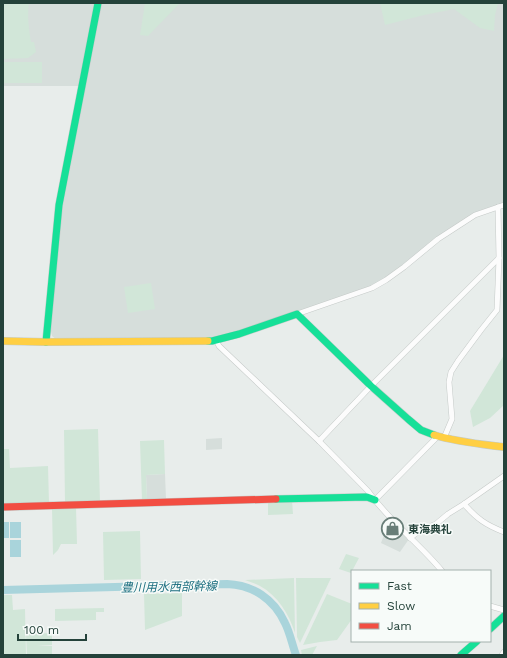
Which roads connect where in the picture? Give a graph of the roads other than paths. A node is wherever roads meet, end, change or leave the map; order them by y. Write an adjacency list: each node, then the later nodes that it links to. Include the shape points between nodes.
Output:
1 (98, 3): 10 (street, via 59,205)
2 (504, 205): 3 (street)
3 (498, 207): 4 (street); 5 (street, via 475,215 438,238 404,267 372,288)
4 (499, 258): 11 (street); 12 (street, via 497,310 451,372 449,382 452,418)
5 (297, 314): 8 (street); 11 (street)
6 (3, 334): 9 (street)
7 (3, 340): 9 (street)
8 (216, 340): 10 (street); 13 (street, via 219,346)
9 (12, 341): 10 (street)
10 (46, 342)
11 (371, 386): 12 (street, via 421,430); 13 (street)
12 (441, 437): 14 (street); 16 (street)
13 (319, 441): 16 (street)
14 (504, 447)
15 (504, 476): 17 (street)
16 (375, 500): 18 (street, via 359,497); 20 (street)
17 (464, 504): 19 (street, via 482,521); 20 (street, via 436,524)
18 (3, 507)
19 (504, 532)
20 (410, 538): 21 (street)
21 (441, 570)
22 (491, 606): 23 (street)
23 (504, 610)
24 (504, 616): 25 (street)
25 (491, 628)
26 (476, 642): 28 (street)
27 (504, 652): 29 (street)
28 (461, 655)
29 (502, 655)

